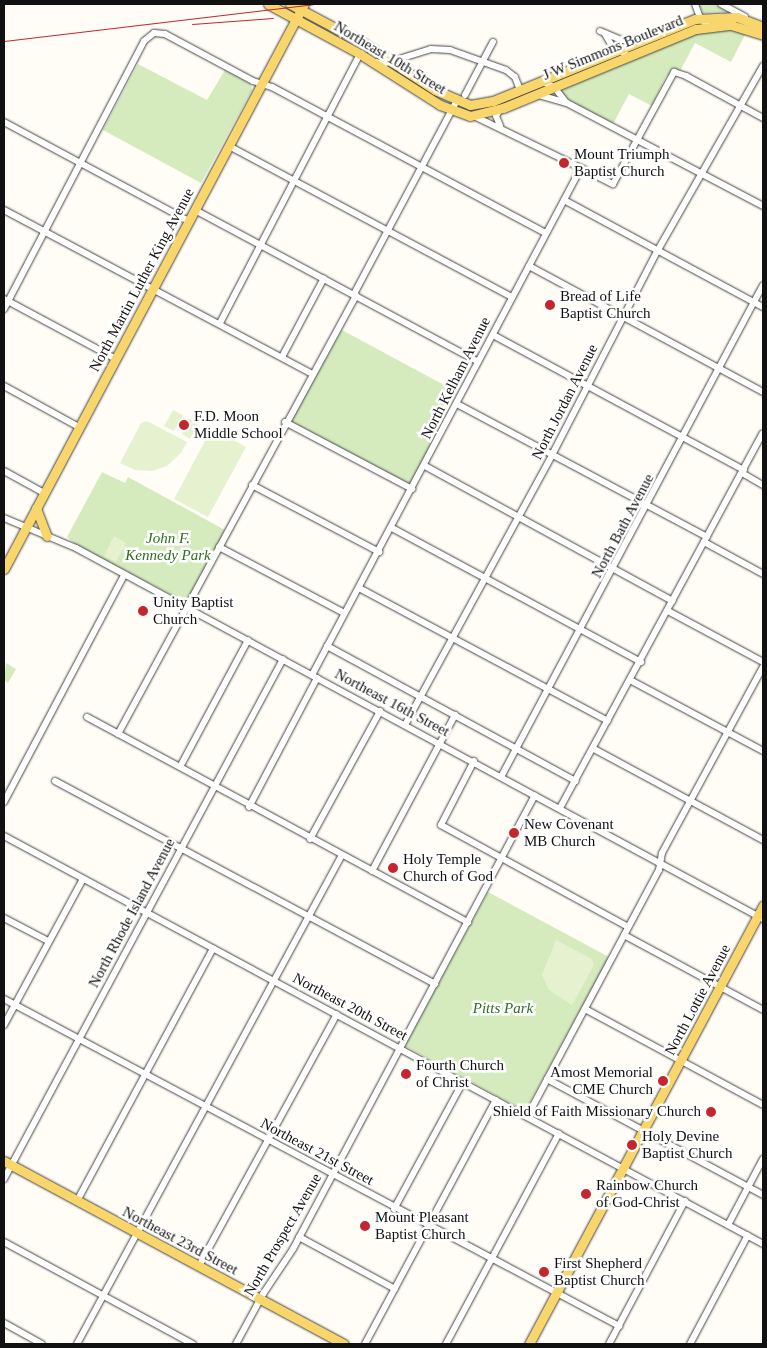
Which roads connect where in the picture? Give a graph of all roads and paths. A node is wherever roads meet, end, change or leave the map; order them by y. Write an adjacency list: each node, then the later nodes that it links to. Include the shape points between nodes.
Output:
1 (268, 4): 7 (main road, Northeast 10th Street)
2 (290, 4): 5 (main road, Northeast 10th Street)
3 (695, 4): 6 (street)
4 (721, 4): 8 (street)
5 (302, 7): 7 (main road, North Martin Luther King Avenue); 18 (main road, Northeast 10th Street)
6 (700, 18): 8 (main road, J W Simmons Boulevard, via 732,17); 9 (street); 12 (main road, J W Simmons Boulevard)
7 (296, 19): 15 (main road, Northeast 10th Street); 21 (main road, North Martin Luther King Avenue)
8 (754, 22): 10 (main road, J W Simmons Boulevard)
9 (709, 26): 11 (main road, J W Simmons Boulevard, via 736,25); 16 (main road, J W Simmons Boulevard)
10 (763, 27)
11 (763, 35)
12 (642, 39): 14 (main road, J W Simmons Boulevard); 14 (street, via 626,41 602,32)
13 (493, 42): 17 (street)
14 (618, 49): 16 (street); 20 (main road, J W Simmons Boulevard)
15 (365, 56): 18 (street, via 380,64); 31 (main road, Northeast 10th Street); 32 (street)
16 (628, 56): 22 (main road, J W Simmons Boulevard)
17 (483, 60): 18 (street, via 436,49); 23 (street, via 511,74); 24 (street)
18 (390, 61): 26 (main road, Northeast 10th Street)
19 (763, 66): 29 (street, North Jordan Avenue)
20 (540, 81): 22 (street); 23 (main road, J W Simmons Boulevard)
21 (262, 84): 32 (street); 38 (main road, North Martin Luther King Avenue); 39 (street, via 170,36 154,33 144,42)
22 (554, 87): 25 (main road, J W Simmons Boulevard); 27 (street)
23 (520, 90): 28 (main road, J W Simmons Boulevard)
24 (464, 94)
25 (536, 94): 27 (street); 30 (main road, J W Simmons Boulevard)
26 (456, 102): 28 (main road, Northeast 10th Street); 31 (street)
27 (567, 103): 37 (street)
28 (475, 105)
29 (741, 107): 34 (street); 37 (street, via 674,72); 42 (street, North Jordan Avenue)
30 (500, 109): 33 (main road, J W Simmons Boulevard); 36 (street, via 496,116)
31 (452, 111): 33 (main road, Northeast 10th Street); 40 (street)
32 (326, 116): 40 (street); 43 (street)
33 (474, 116): 36 (street)
34 (763, 118)
35 (4, 122): 39 (street)
36 (500, 126): 41 (street)
37 (637, 140): 41 (street, via 613,184); 42 (street)
38 (229, 146): 43 (street); 47 (main road, North Martin Luther King Avenue)
39 (81, 164): 48 (street); 50 (street)
40 (422, 167): 49 (street); 51 (street)
41 (581, 168): 44 (street, North Kelham Avenue)
42 (703, 175): 45 (street); 53 (street, North Jordan Avenue)
43 (292, 180): 49 (street); 52 (street)
44 (564, 200): 51 (street, North Kelham Avenue); 53 (street)
45 (763, 206)
46 (4, 210): 50 (street)
47 (195, 210): 48 (main road, North Martin Luther King Avenue); 52 (street)
48 (189, 221): 57 (main road, North Martin Luther King Avenue)
49 (388, 231): 58 (street); 59 (street)
50 (45, 232): 57 (street); 60 (street)
51 (546, 233): 54 (street, North Kelham Avenue)
52 (260, 244): 55 (street); 65 (street)
53 (658, 250): 61 (street); 64 (street, North Jordan Avenue)
54 (529, 266): 59 (street, North Kelham Avenue); 64 (street)
55 (324, 278): 58 (street); 67 (street)
56 (763, 285): 61 (street, North Bath Avenue)
57 (153, 289): 65 (street); 68 (main road, North Martin Luther King Avenue)
58 (355, 295): 69 (street); 71 (street)
59 (512, 297): 66 (street, North Kelham Avenue)
60 (6, 300): 63 (street); 68 (street)
61 (754, 302): 62 (street); 70 (street, North Bath Avenue)
62 (763, 307)
63 (4, 309)
64 (624, 315): 70 (street); 73 (street, North Jordan Avenue)
65 (220, 323): 67 (street)
66 (493, 335): 69 (street, North Kelham Avenue); 73 (street)
67 (282, 357): 71 (street)
68 (116, 359): 77 (main road, North Martin Luther King Avenue)
69 (478, 362): 75 (street, North Kelham Avenue)
70 (720, 367): 74 (street); 79 (street, North Bath Avenue)
71 (313, 374): 76 (street)
72 (4, 386): 77 (street)
73 (588, 386): 79 (street); 80 (street, North Jordan Avenue)
74 (763, 392)
75 (457, 404): 80 (street); 81 (street, North Kelham Avenue)
76 (285, 422): 84 (street); 86 (street)
77 (80, 427): 87 (main road, North Martin Luther King Avenue)
78 (763, 433): 83 (street)
79 (684, 438): 83 (street); 88 (street, North Bath Avenue)
80 (552, 455): 88 (street); 90 (street, North Jordan Avenue)
81 (425, 466): 86 (street, North Kelham Avenue); 90 (street)
82 (4, 471): 87 (street)
83 (743, 472): 85 (street); 95 (street)
84 (252, 485): 96 (street); 97 (street)
85 (763, 485)
86 (412, 489): 93 (street, North Kelham Avenue)
87 (44, 493): 89 (main road, North Martin Luther King Avenue)
88 (648, 507): 95 (street); 98 (street, North Bath Avenue)
89 (36, 508): 92 (main road, North Martin Luther King Avenue); 94 (main road)
90 (519, 517): 98 (street); 102 (street, North Jordan Avenue)
91 (4, 518): 92 (street, Northeast 16th Street)
92 (26, 527): 94 (street, Northeast 16th Street); 99 (main road, North Martin Luther King Avenue)
93 (392, 528): 97 (street, North Kelham Avenue); 102 (street)
94 (47, 536): 100 (street, Northeast 16th Street)
95 (705, 540): 101 (street); 104 (street)
96 (219, 547): 105 (street); 107 (street)
97 (379, 552): 103 (street, North Kelham Avenue)
98 (614, 568): 104 (street); 108 (street, North Bath Avenue)
99 (4, 570)
100 (124, 574): 105 (street, Northeast 16th Street); 139 (street)
101 (763, 574)
102 (485, 577): 108 (street); 109 (street, North Jordan Avenue)
103 (359, 588): 107 (street, North Kelham Avenue); 109 (street)
104 (673, 600): 106 (street)
105 (186, 607): 110 (street, Northeast 16th Street); 126 (street)
106 (668, 611): 113 (street); 114 (street)
107 (344, 613): 111 (street, North Kelham Avenue)
108 (581, 629): 113 (street); 118 (street, North Bath Avenue)
109 (454, 639): 118 (street); 119 (street, North Jordan Avenue)
110 (248, 640): 112 (street, Northeast 16th Street); 132 (street)
111 (327, 646): 116 (street, North Kelham Avenue); 119 (street)
112 (283, 659): 116 (street, Northeast 16th Street); 136 (street, North Rhode Island Avenue)
113 (641, 662): 117 (street)
114 (763, 662)
115 (763, 667): 125 (street)
116 (314, 676): 120 (street, Northeast 16th Street); 140 (street, North Kelham Avenue)
117 (630, 680): 123 (street); 125 (street)
118 (549, 690): 123 (street); 128 (street, North Bath Avenue)
119 (421, 697): 121 (street); 124 (street, North Jordan Avenue)
120 (380, 711): 124 (street, Northeast 16th Street); 143 (street)
121 (455, 715): 127 (street); 128 (street)
122 (87, 718): 126 (street)
123 (608, 721): 129 (street)
124 (406, 725): 127 (street, Northeast 16th Street)
125 (728, 733): 130 (street); 138 (street)
126 (118, 734): 132 (street)
127 (439, 743): 131 (street, Northeast 16th Street); 149 (street)
128 (516, 748): 133 (street, North Bath Avenue); 135 (street)
129 (594, 749): 135 (street); 138 (street)
130 (763, 751)
131 (474, 762): 133 (street, Northeast 16th Street); 147 (street, via 440,825)
132 (180, 767): 136 (street)
133 (501, 777): 137 (street, Northeast 16th Street)
134 (55, 781): 145 (street)
135 (576, 781): 141 (street)
136 (214, 787): 140 (street); 145 (street, North Rhode Island Avenue)
137 (535, 795): 141 (street, Northeast 16th Street); 147 (street, North Prospect Avenue)
138 (691, 801): 144 (street); 148 (street)
139 (4, 802)
140 (249, 807): 143 (street)
141 (560, 808): 148 (street, Northeast 16th Street)
142 (4, 836): 150 (street, Northeast 20th Street)
143 (310, 839): 146 (street)
144 (763, 840)
145 (181, 849): 152 (street, North Rhode Island Avenue); 154 (street)
146 (342, 855): 149 (street); 154 (street)
147 (502, 859): 156 (street, North Prospect Avenue); 157 (street)
148 (660, 862): 155 (street, Northeast 16th Street); 157 (street)
149 (372, 870): 156 (street)
150 (83, 879): 152 (street, Northeast 20th Street); 159 (street)
151 (763, 906): 155 (main road, North Lottie Avenue)
152 (147, 912): 160 (street, Northeast 20th Street); 170 (street, North Rhode Island Avenue)
153 (4, 918): 159 (street)
154 (308, 918): 161 (street); 162 (street)
155 (762, 918): 163 (main road, North Lottie Avenue)
156 (468, 922): 162 (street, North Prospect Avenue)
157 (628, 927): 158 (street)
158 (624, 935): 163 (street); 166 (street)
159 (48, 941): 165 (street)
160 (213, 948): 161 (street, Northeast 20th Street); 173 (street)
161 (274, 980): 168 (street, Northeast 20th Street); 178 (street)
162 (434, 984): 171 (street, North Prospect Avenue)
163 (723, 988): 167 (street); 172 (main road, North Lottie Avenue)
164 (4, 999): 165 (street, Northeast 21st Street)
165 (14, 1005): 169 (street); 170 (street, Northeast 21st Street)
166 (585, 1009): 172 (street); 174 (street)
167 (763, 1010)
168 (337, 1014): 171 (street, Northeast 20th Street); 182 (street)
169 (4, 1025)
170 (79, 1039): 173 (street, Northeast 21st Street); 184 (street, North Rhode Island Avenue)
171 (401, 1048): 175 (street, Northeast 20th Street); 186 (street, North Prospect Avenue)
172 (683, 1062): 177 (street); 180 (main road, North Lottie Avenue)
173 (145, 1075): 178 (street, Northeast 21st Street); 190 (street)
174 (547, 1079): 179 (street); 180 (street)
175 (463, 1082): 176 (street, Northeast 20th Street); 192 (street)
176 (496, 1100): 179 (street, Northeast 20th Street); 194 (street)
177 (763, 1105)
178 (206, 1107): 182 (street, Northeast 21st Street); 195 (street)
179 (527, 1117): 181 (street, Northeast 20th Street)
180 (646, 1132): 185 (main road, North Lottie Avenue); 188 (street)
181 (559, 1133): 185 (street, Northeast 20th Street); 200 (street)
182 (268, 1140): 186 (street, Northeast 21st Street); 201 (street)
183 (763, 1159): 188 (street)
184 (8, 1163): 187 (street, North Rhode Island Avenue); 190 (main road, Northeast 23rd Street)
185 (624, 1168): 191 (street, Northeast 20th Street); 203 (main road, North Lottie Avenue)
186 (332, 1175): 192 (street, Northeast 21st Street); 197 (street, North Prospect Avenue)
187 (4, 1179)
188 (749, 1187): 189 (street); 193 (street)
189 (763, 1195)
190 (77, 1201): 195 (main road, Northeast 23rd Street)
191 (685, 1202): 193 (street, Northeast 20th Street); 207 (street)
192 (394, 1208): 194 (street, Northeast 21st Street)
193 (728, 1224): 196 (street, Northeast 20th Street)
194 (428, 1227): 200 (street, Northeast 21st Street); 202 (street)
195 (138, 1233): 201 (main road, Northeast 23rd Street); 204 (street)
196 (748, 1236): 199 (street, Northeast 20th Street); 219 (street)
197 (299, 1237): 202 (street); 205 (street, North Prospect Avenue)
198 (4, 1242): 204 (street)
199 (763, 1244)
200 (492, 1258): 203 (street, Northeast 21st Street); 215 (street)
201 (199, 1266): 205 (main road, Northeast 23rd Street)
202 (395, 1289): 214 (street)
203 (558, 1293): 207 (street, Northeast 21st Street); 216 (main road, North Lottie Avenue); 217 (main road, North Lottie Avenue)
204 (103, 1296): 210 (street); 211 (street)
205 (260, 1299): 208 (main road, Northeast 23rd Street); 212 (street, North Prospect Avenue)
206 (4, 1323): 209 (street)
207 (619, 1326): 218 (street)
208 (333, 1342): 213 (main road, Northeast 23rd Street)
209 (42, 1344)
210 (77, 1344)
211 (193, 1344)
212 (236, 1344)
213 (344, 1344)
214 (365, 1344)
215 (446, 1344)
216 (529, 1344)
217 (533, 1344)
218 (609, 1344)
219 (690, 1344)

